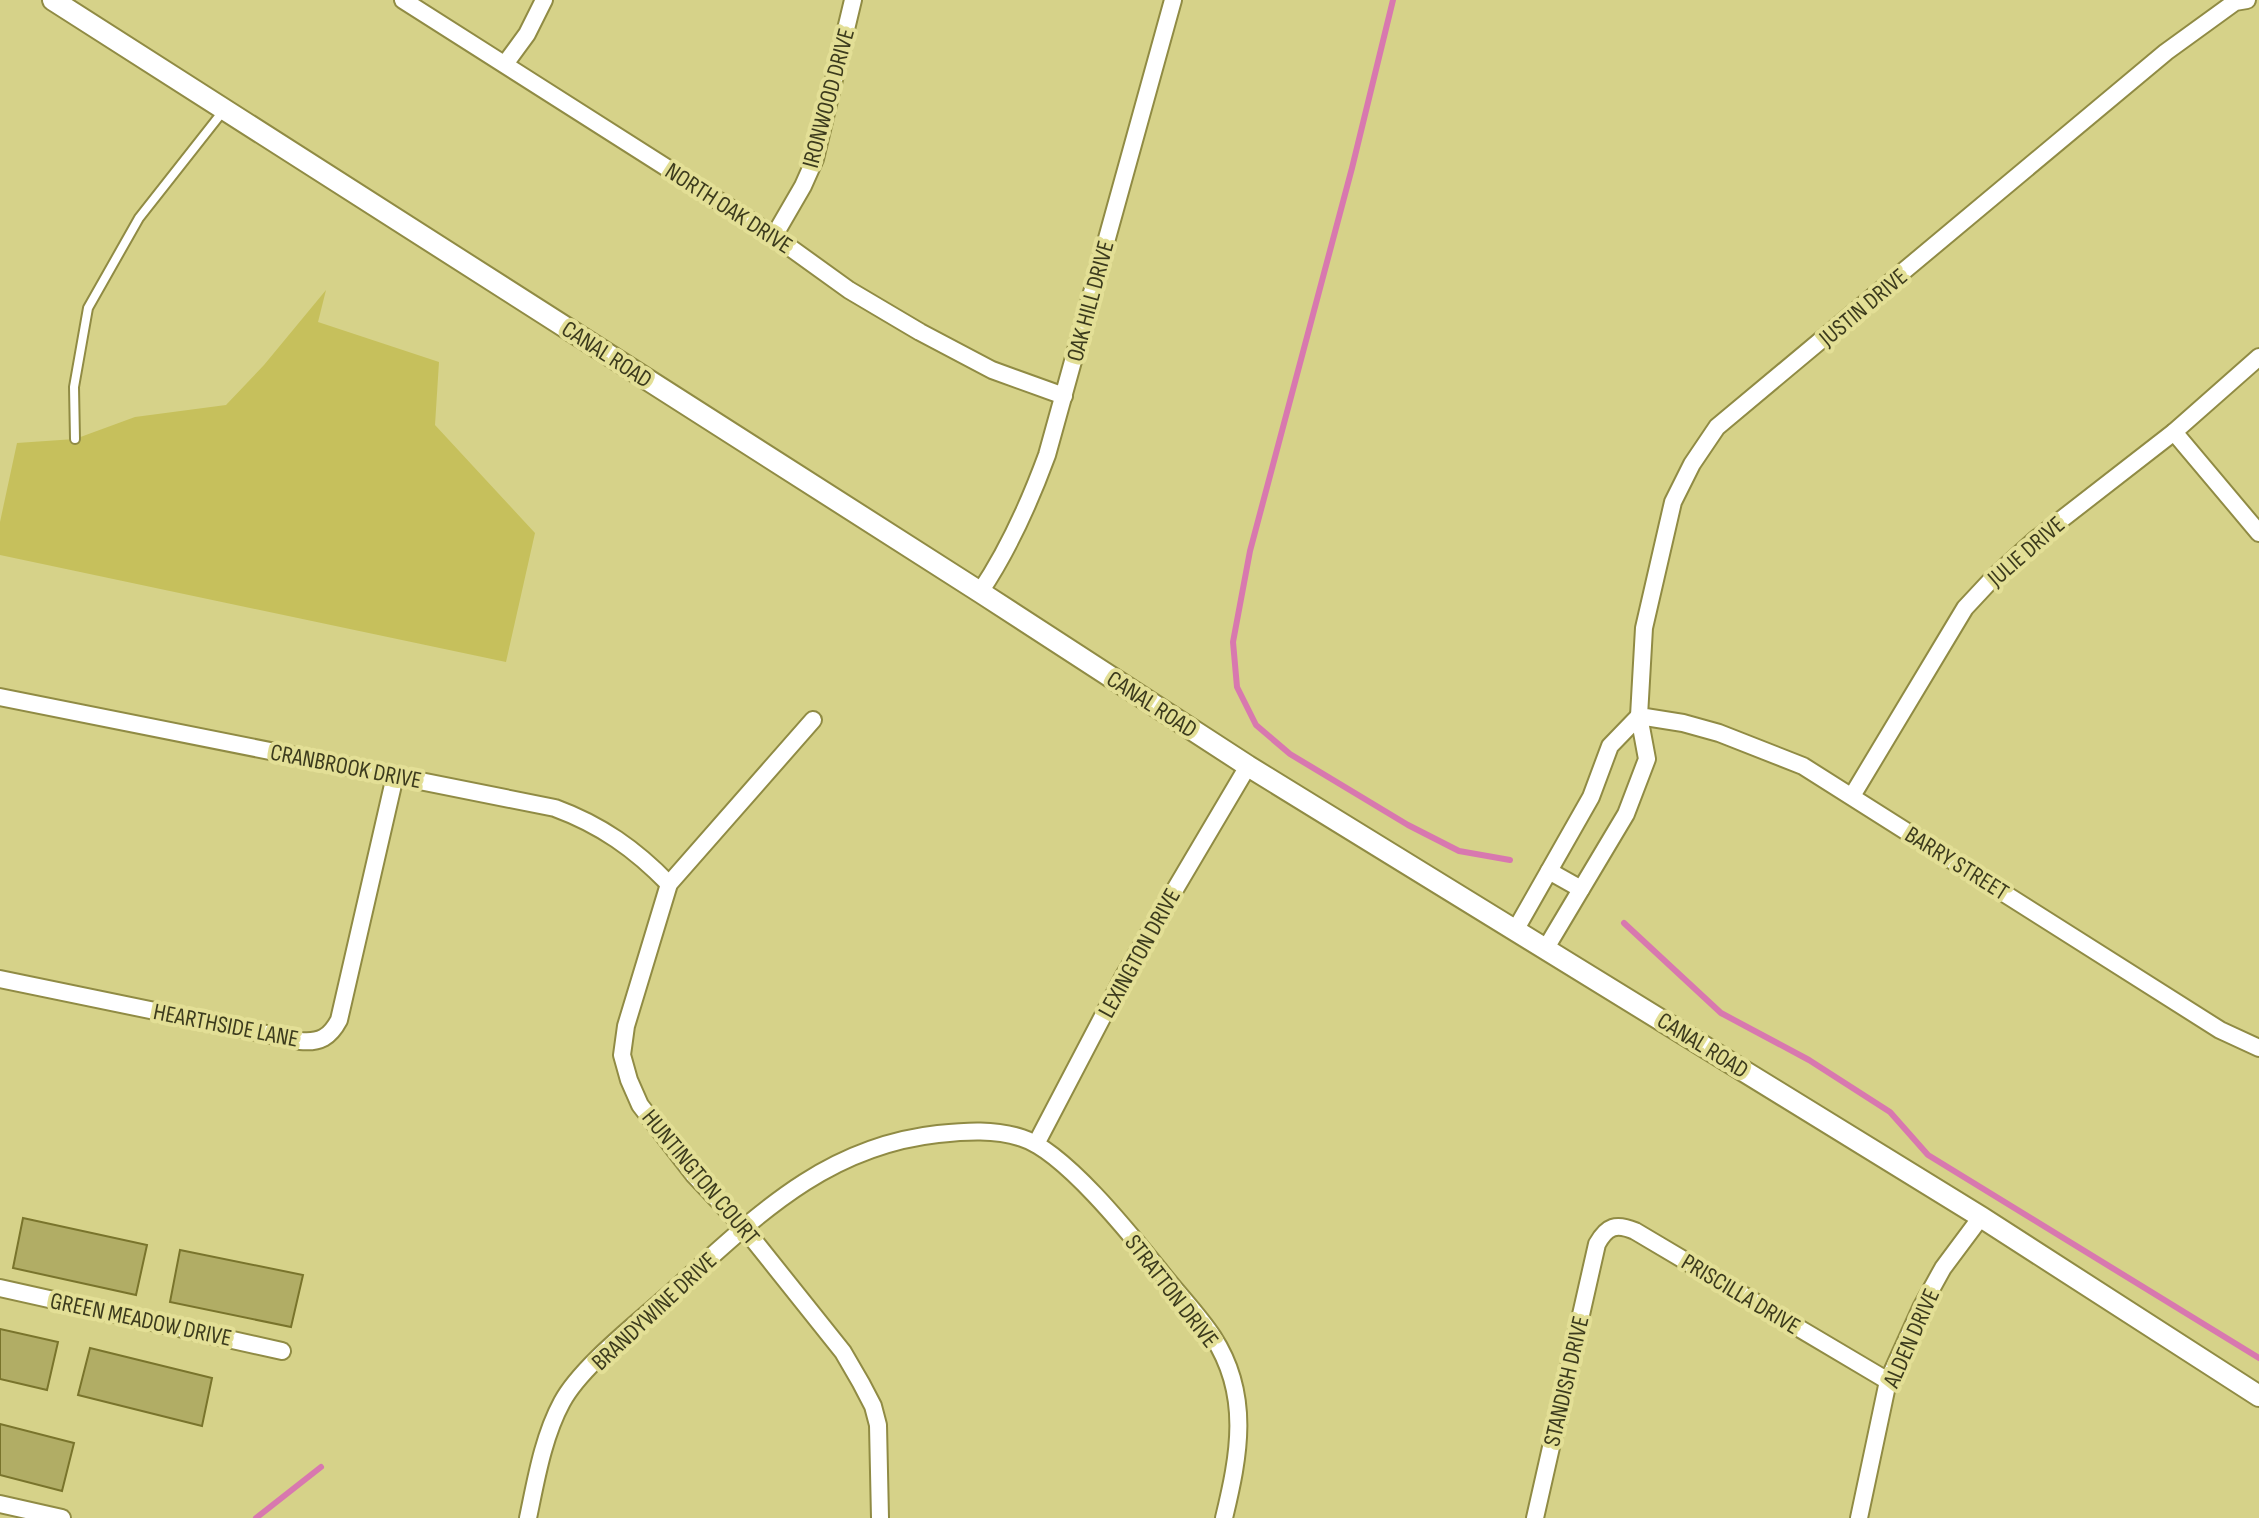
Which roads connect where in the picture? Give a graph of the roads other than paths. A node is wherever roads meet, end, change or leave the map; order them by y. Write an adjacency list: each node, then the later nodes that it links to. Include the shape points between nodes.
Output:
1 (53, 0): 8 (street, CANAL ROAD)
2 (403, 0): 7 (street, NORTH OAK DRIVE)
3 (544, 0): 7 (street)
4 (853, 0): 9 (street, IRONWOOD DRIVE, via 815,159)
5 (1173, 0): 11 (street, OAK HILL DRIVE)
6 (2247, 0): 17 (street, JUSTIN DRIVE, via 2235,2 2166,52 1717,427 1673,502 1644,628)
7 (505, 64): 9 (street, NORTH OAK DRIVE)
8 (225, 110): 13 (lane, via 139,218 88,308 74,387); 15 (street, CANAL ROAD)
9 (774, 236): 11 (street, NORTH OAK DRIVE, via 920,332 992,370)
10 (2259, 357): 12 (street, JULIE DRIVE)
11 (1064, 396): 15 (street, OAK HILL DRIVE, via 1031,498)
12 (2174, 432): 14 (street); 21 (street, JULIE DRIVE, via 2035,540 1965,608)
13 (75, 439)
14 (2259, 533)
15 (980, 592): 19 (street, CANAL ROAD)
16 (0, 697): 20 (street, CRANBROOK DRIVE)
17 (1639, 716): 21 (street, BARRY STREET, via 1683,723 1770,752); 22 (street, via 1610,746 1591,797); 24 (street, JUSTIN DRIVE, via 1647,759 1626,814)
18 (813, 720): 23 (street, HUNTINGTON COURT)
19 (1248, 766): 25 (street, CANAL ROAD); 29 (street, LEXINGTON DRIVE, via 1125,974)
20 (395, 776): 23 (street, CRANBROOK DRIVE, via 555,808 585,819 632,848); 27 (street, HEARTHSIDE LANE, via 339,1020 327,1038 300,1041)
21 (1852, 796): 28 (street, BARRY STREET, via 2220,1030)
22 (1549, 871): 24 (street); 25 (street)
23 (669, 884): 31 (street, HUNTINGTON COURT, via 622,1055 640,1105)
24 (1581, 889): 26 (street, JUSTIN DRIVE)
25 (1516, 929): 26 (street, CANAL ROAD)
26 (1546, 948): 30 (street, CANAL ROAD)
27 (0, 979)
28 (2259, 1048)
29 (1036, 1144): 31 (street, BRANDYWINE DRIVE, via 984,1131 890,1141 816,1173); 41 (street, STRATTON DRIVE, via 1076,1176 1214,1337 1231,1372 1239,1429)
30 (1981, 1217): 35 (street, ALDEN DRIVE, via 1943,1268); 36 (street, CANAL ROAD)
31 (744, 1228): 39 (street, BRANDYWINE DRIVE, via 600,1357 563,1400 548,1435); 40 (street, HUNTINGTON COURT, via 843,1352 873,1406)
32 (1597, 1244): 35 (street, PRISCILLA DRIVE, via 1615,1226 1635,1231); 42 (street, STANDISH DRIVE)
33 (0, 1288): 34 (street, GREEN MEADOW DRIVE)
34 (282, 1351)
35 (1888, 1381): 43 (street, ALDEN DRIVE)
36 (2259, 1396)
37 (0, 1504): 38 (street)
38 (62, 1518)
39 (528, 1518)
40 (880, 1518)
41 (1224, 1518)
42 (1535, 1518)
43 (1859, 1518)

